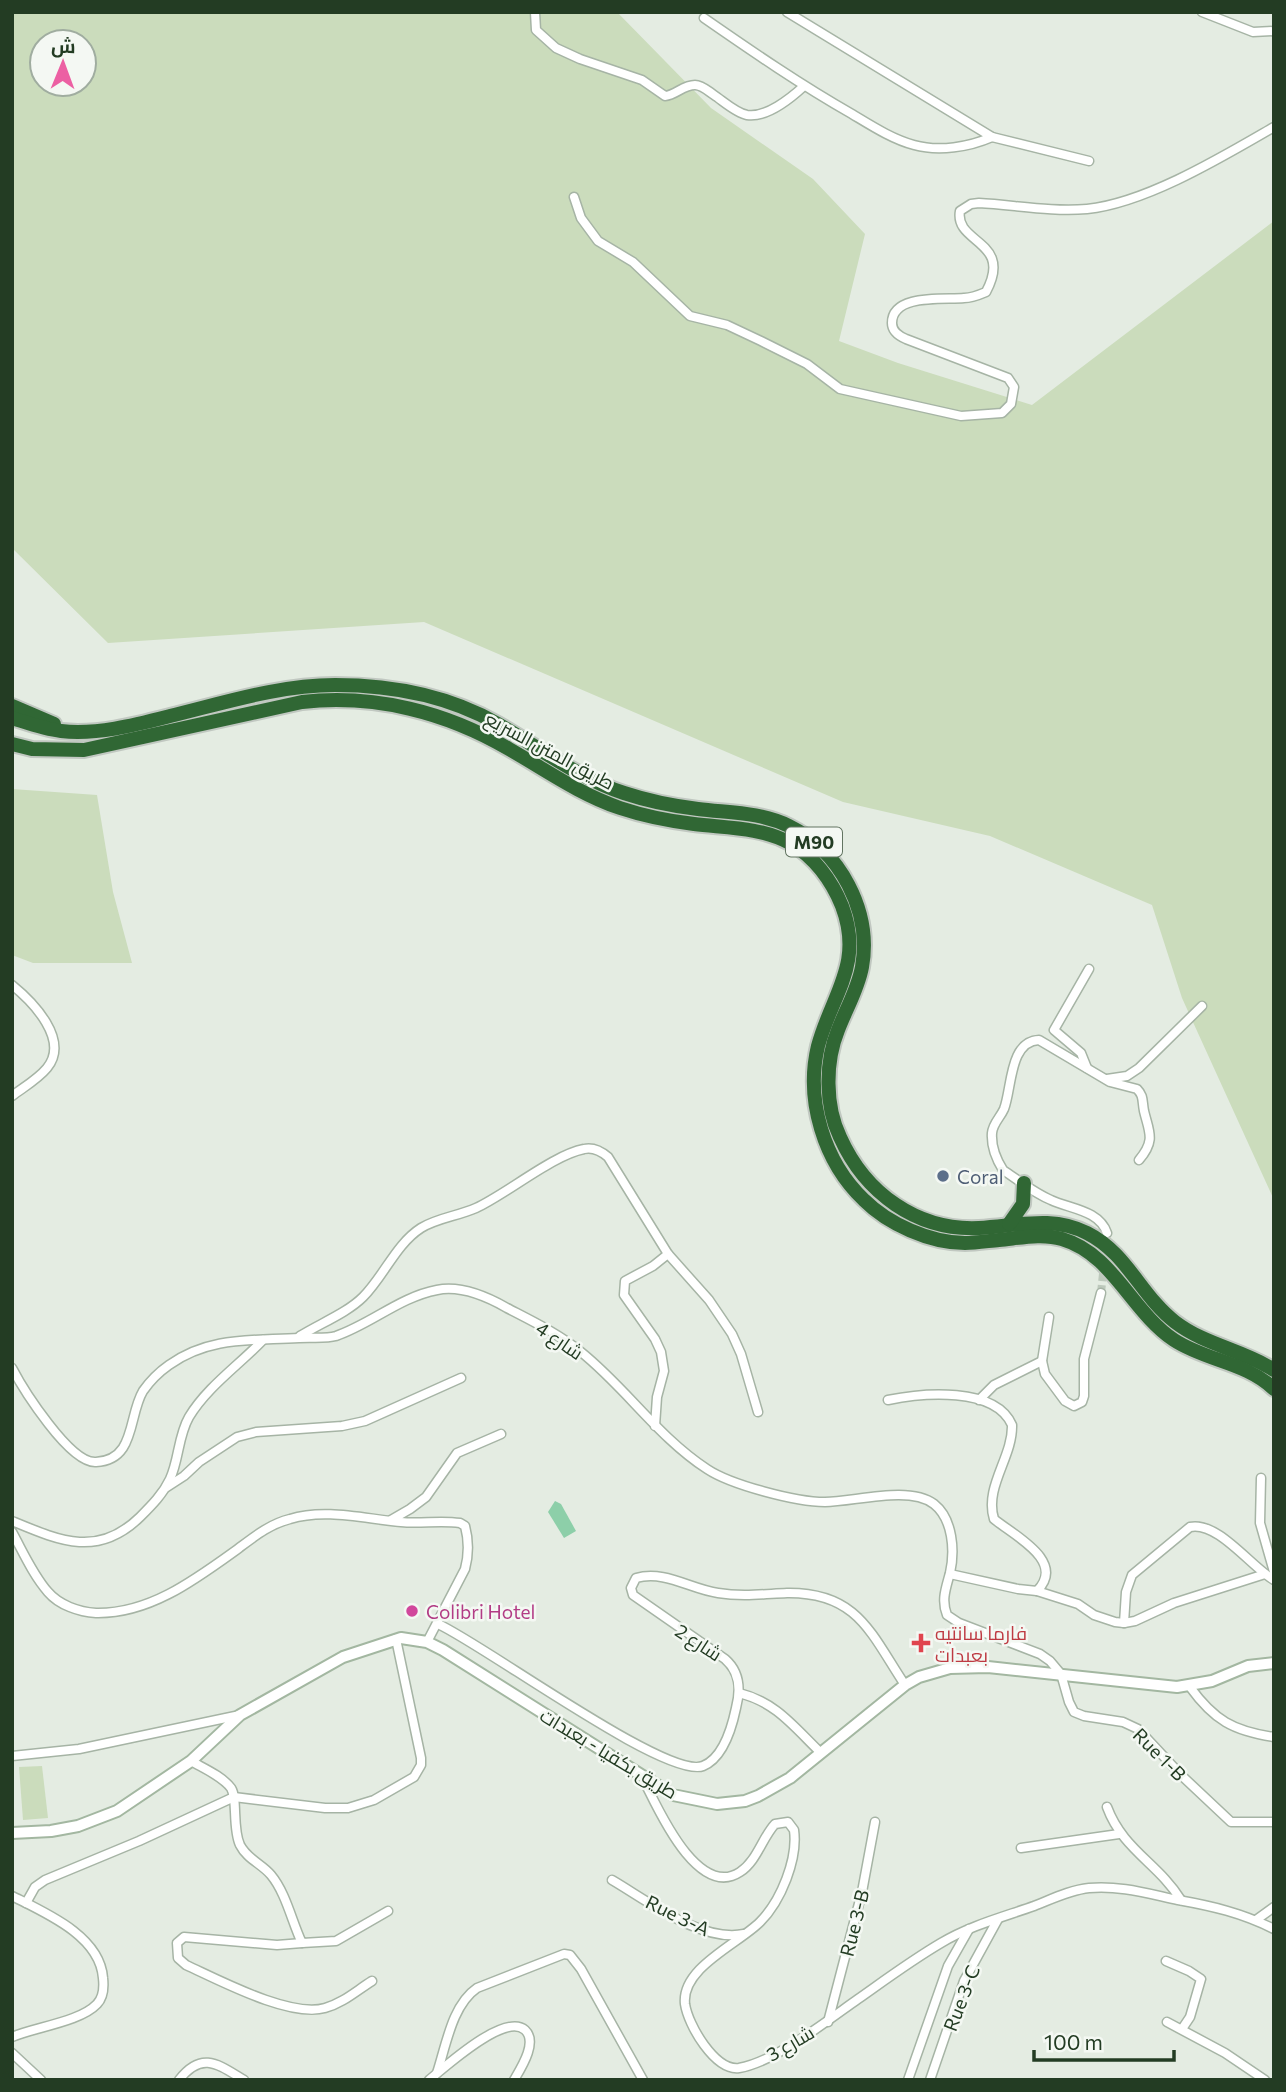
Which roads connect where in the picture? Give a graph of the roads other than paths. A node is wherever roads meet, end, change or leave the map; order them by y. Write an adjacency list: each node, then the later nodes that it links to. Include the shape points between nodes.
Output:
1 (535, 12): 6 (street, via 536,30 556,48 642,80 664,96 699,86 750,115 767,110)
2 (787, 12): 8 (street)
3 (1202, 12): 5 (street, via 1253,32)
4 (704, 18): 6 (street)
5 (1274, 31)
6 (804, 86): 8 (street, via 892,137 917,146 974,145)
7 (1274, 127): 10 (street, via 1181,177 1109,205 1066,210 979,203 960,211 960,223 993,261 994,276 986,292 967,299 911,302 893,317 894,332 1008,378 1014,396 1002,413 951,415 852,393 761,341 727,325 690,316 633,262 598,241)
8 (992, 137): 9 (street)
9 (1089, 161)
10 (574, 197)
11 (12, 706): 13 (highway)
12 (12, 718): 13 (highway, طريق المتن السريع / M90)
13 (68, 731): 23 (highway, طريق المتن السريع / M90, via 140,724 303,687 391,688 480,715 569,768 621,792 682,807 758,815 790,826 832,860 850,887 861,919 862,967 836,1033 830,1064 832,1111 851,1159 874,1189 913,1216 962,1227)
14 (12, 744): 34 (highway, طريق المتن السريع / M90, via 84,750 302,702 375,702 459,724 510,749 567,786 619,808 656,819 756,830 792,844 826,876 848,927 848,969 818,1047 814,1096 832,1157 864,1200 901,1226 946,1241 1043,1236 1074,1244 1102,1262 1139,1310 1174,1340 1251,1372)
15 (1090, 969): 18 (street, via 1054,1030 1082,1053)
16 (12, 985): 20 (street, via 47,1024 55,1045 48,1066)
17 (1202, 1006): 19 (street, via 1139,1068 1127,1076)
18 (1087, 1068): 19 (street); 22 (street, via 1039,1040 1022,1049 992,1131 999,1164)
19 (1105, 1079): 21 (street, via 1132,1086 1141,1094 1150,1137)
20 (12, 1096)
21 (1139, 1160)
22 (1024, 1183): 23 (highway, via 1023,1204); 24 (street, via 1052,1201 1093,1216)
23 (1009, 1224): 32 (highway, طريق المتن السريع / M90, via 1052,1222 1086,1232 1113,1249 1179,1325)
24 (1107, 1233)
25 (668, 1254): 28 (street, via 608,1157 585,1149 476,1208 420,1229 361,1299); 37 (street, via 732,1334); 38 (street, via 623,1287 663,1359)
26 (1101, 1293): 30 (street, via 1084,1359 1082,1402 1074,1406 1065,1401 1045,1374)
27 (1049, 1317): 30 (street)
28 (297, 1338): 29 (street, شارع 4); 38 (street, شارع 4, via 334,1336 439,1289 468,1291 544,1327 581,1352)
29 (263, 1340): 31 (street, شارع 4, via 214,1344 168,1366 142,1393 123,1449 95,1462 82,1458 61,1438); 41 (street, via 186,1421)
30 (1042, 1361): 36 (street, via 994,1385)
31 (12, 1368)
32 (1274, 1370)
33 (461, 1378): 41 (street, via 365,1422 237,1437)
34 (1274, 1389)
35 (888, 1400): 36 (street, via 940,1394)
36 (979, 1400): 48 (street, via 1003,1412 1012,1425 990,1505 994,1519 1042,1559 1046,1574)
37 (758, 1412)
38 (655, 1426): 46 (street, شارع 4, via 709,1471 788,1497 822,1502 898,1496 930,1501 950,1532)
39 (501, 1434): 43 (street, via 457,1453 426,1497)
40 (1261, 1478): 45 (street, via 1260,1523)
41 (165, 1488): 42 (street, via 132,1525 103,1541 50,1537)
42 (12, 1521)
43 (389, 1521): 44 (street, via 326,1514 290,1518 262,1531 165,1596 109,1613 74,1609 48,1593); 50 (street, via 456,1522 465,1527 465,1569)
44 (12, 1532)
45 (1269, 1573): 47 (street); 49 (street); 49 (street, via 1201,1526 1190,1527 1132,1575)
46 (950, 1574): 48 (street); 54 (street, شارع 4, via 944,1601 952,1619 1040,1654)
47 (1274, 1580)
48 (1037, 1591): 49 (street)
49 (1124, 1623)
50 (438, 1624): 52 (street); 57 (street, via 632,1742 683,1766 703,1766 719,1752)
51 (396, 1639): 52 (main road, طريق بكفيا - بعبدات); 58 (main road, طريق بكفيا - بعبدات, via 343,1657); 64 (street, via 421,1758 414,1777 374,1800 348,1808)
52 (427, 1642): 63 (main road, طريق بكفيا - بعبدات)
53 (1274, 1663): 56 (main road, طريق بكفيا - بعبدات, via 1248,1666)
54 (1061, 1674): 55 (main road, طريق بكفيا - بعبدات, via 957,1667 936,1670); 56 (main road, طريق بكفيا - بعبدات); 67 (street, Rue 1-B, via 1074,1712 1138,1729 1231,1822)
55 (905, 1685): 57 (street, شارع 2, via 860,1618 833,1599 805,1594 722,1594 658,1576 636,1578 633,1595 728,1661 736,1672); 60 (main road, طريق بكفيا - بعبدات)
56 (1189, 1686): 59 (street, via 1223,1722)
57 (739, 1693): 60 (street, via 764,1700)
58 (240, 1715): 61 (street, via 79,1749); 62 (main road, طريق بكفيا - بعبدات)
59 (1274, 1737)
60 (821, 1753): 63 (main road, طريق بكفيا - بعبدات, via 772,1790 730,1804 688,1800)
61 (12, 1756)
62 (191, 1761): 64 (street, via 223,1780); 68 (main road, طريق بكفيا - بعبدات, via 131,1804 102,1818 51,1831)
63 (646, 1779): 81 (street, شارع 3, via 670,1833 709,1873 727,1876 741,1871 775,1824 784,1821 792,1825 795,1837 790,1866 769,1911)
64 (234, 1797): 74 (street, via 45,1880); 82 (street, via 236,1835 242,1849 271,1875)
65 (1107, 1807): 69 (street)
66 (875, 1822): 85 (street, Rue 3-B)
67 (1274, 1822)
68 (12, 1833)
69 (1119, 1834): 70 (street); 73 (street)
70 (1021, 1848)
71 (612, 1880): 81 (street, Rue 3-A, via 699,1930 732,1936)
72 (12, 1896): 74 (street)
73 (1181, 1900): 77 (street, شارع 3, via 1117,1888 1089,1888); 78 (street, شارع 3)
74 (26, 1903): 88 (street, via 88,1942 99,1959 104,1985 98,2003 87,2011)
75 (1274, 1907): 78 (street)
76 (388, 1911): 82 (street, via 336,1941)
77 (998, 1918): 80 (street, شارع 3); 91 (street, Rue 3-C, via 964,1981)
78 (1256, 1920): 79 (street, شارع 3)
79 (1274, 1928)
80 (969, 1929): 85 (street, شارع 3, via 942,1941); 98 (street, Rue 3-C, via 948,1966)
81 (747, 1933): 85 (street, شارع 3, via 698,1971 685,1989 689,2018 715,2058 729,2067 747,2066)
82 (302, 1943): 84 (street, via 184,1937 176,1949 186,1965 266,2001 293,2006 322,2009)
83 (1166, 1961): 87 (street, via 1200,1979)
84 (372, 1981)
85 (828, 2022)
86 (1167, 2022): 87 (street)
87 (1182, 2029): 99 (street)
88 (12, 2037)
89 (12, 2053): 92 (street)
90 (437, 2073): 95 (street); 96 (street, via 485,2037 517,2026 530,2040); 97 (street, via 468,1994 564,1954 581,1969)
91 (932, 2078)
92 (41, 2080)
93 (179, 2080): 94 (street, via 193,2066 208,2062)
94 (244, 2080)
95 (429, 2080)
96 (514, 2080)
97 (643, 2080)
98 (908, 2080)
99 (1265, 2080)

